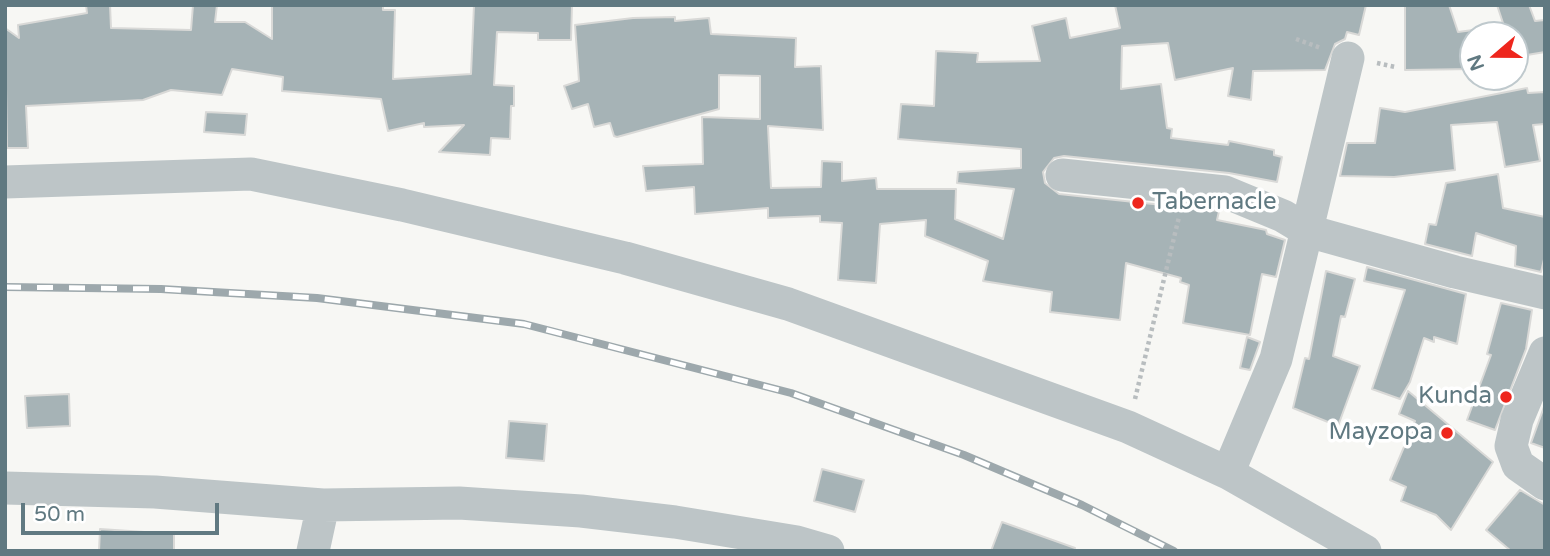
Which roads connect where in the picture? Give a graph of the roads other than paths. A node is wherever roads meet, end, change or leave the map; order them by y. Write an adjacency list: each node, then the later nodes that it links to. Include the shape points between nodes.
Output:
1 (1348, 58): 4 (street)
2 (1062, 175): 4 (street, via 1225,192)
3 (5, 182): 7 (street, via 251,174 625,258 788,304 1128,427)
4 (1308, 231): 5 (street); 7 (street, via 1276,359)
5 (1545, 293)
6 (1545, 353): 8 (street, via 1511,446 1518,465)
7 (1228, 473): 13 (street)
8 (1545, 484)
9 (5, 488): 10 (street, via 155,492)
10 (323, 505): 11 (street, via 459,503 581,511 675,522); 12 (street)
11 (806, 548)
12 (313, 551)
13 (1364, 551)

